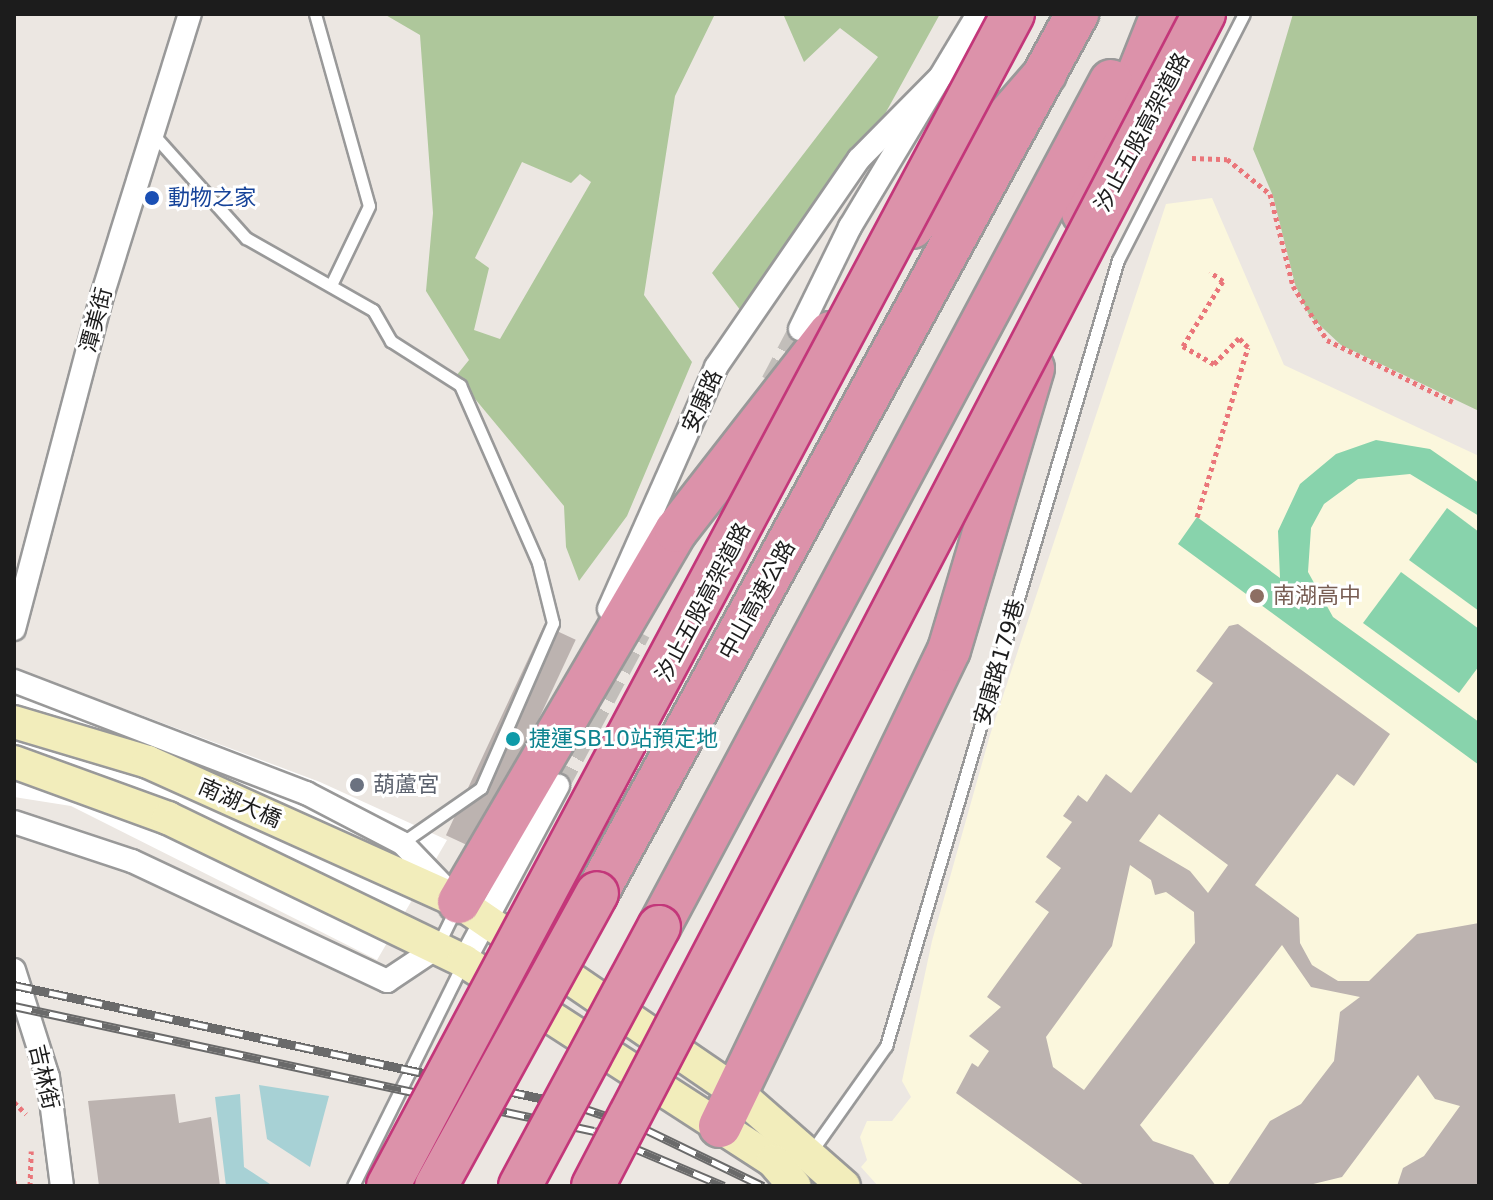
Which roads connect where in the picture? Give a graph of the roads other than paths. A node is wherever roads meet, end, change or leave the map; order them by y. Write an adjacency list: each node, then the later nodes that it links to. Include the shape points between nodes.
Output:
1 (190, 14): 12 (street, 潭美街)
2 (315, 14): 13 (lane, via 369,206)
3 (978, 14): 10 (street, 安康路)
4 (1013, 14): 30 (highway, 汐止五股高架道路, bridge)
5 (1077, 14): 11 (highway, 中山高速公路)
6 (1146, 14): 32 (highway, bridge)
7 (1162, 14): 25 (highway, via 1083,212 949,650)
8 (1204, 14): 33 (highway, 汐止五股高架道路, bridge)
9 (1244, 14): 26 (lane, 安康路179巷, via 1118,260 886,1046)
10 (950, 67): 14 (street, 安康路, via 850,227); 19 (street, 安康路, via 859,159 716,367 599,630 555,705)
11 (1045, 74): 19 (highway, via 940,190 676,531); 31 (highway, 中山高速公路, bridge)
12 (151, 133): 13 (lane, via 246,238); 15 (street, 潭美街)
13 (332, 283): 21 (lane, via 373,310 391,341 460,385 538,563 553,623 481,788)
14 (800, 329)
15 (14, 629)
16 (14, 681): 21 (street, via 306,793)
17 (14, 722): 22 (main road, 南湖大橋, via 148,762)
18 (14, 762): 23 (main road, 南湖大橋, via 168,818)
19 (544, 784): 22 (highway)
20 (14, 822): 23 (street, via 132,861 387,981)
21 (402, 843): 22 (street)
22 (472, 911): 23 (street); 23 (lane); 25 (main road, 南湖大橋)
23 (451, 954): 25 (main road, 南湖大橋); 29 (lane)
24 (14, 970): 28 (street, 吉林街, via 48,1077)
25 (729, 1109): 26 (main road); 27 (main road)
26 (811, 1152): 27 (street); 35 (main road)
27 (769, 1174): 34 (main road)
28 (62, 1186)
29 (353, 1186)
30 (388, 1186)
31 (436, 1186)
32 (520, 1186)
33 (593, 1186)
34 (795, 1186)
35 (844, 1186)

